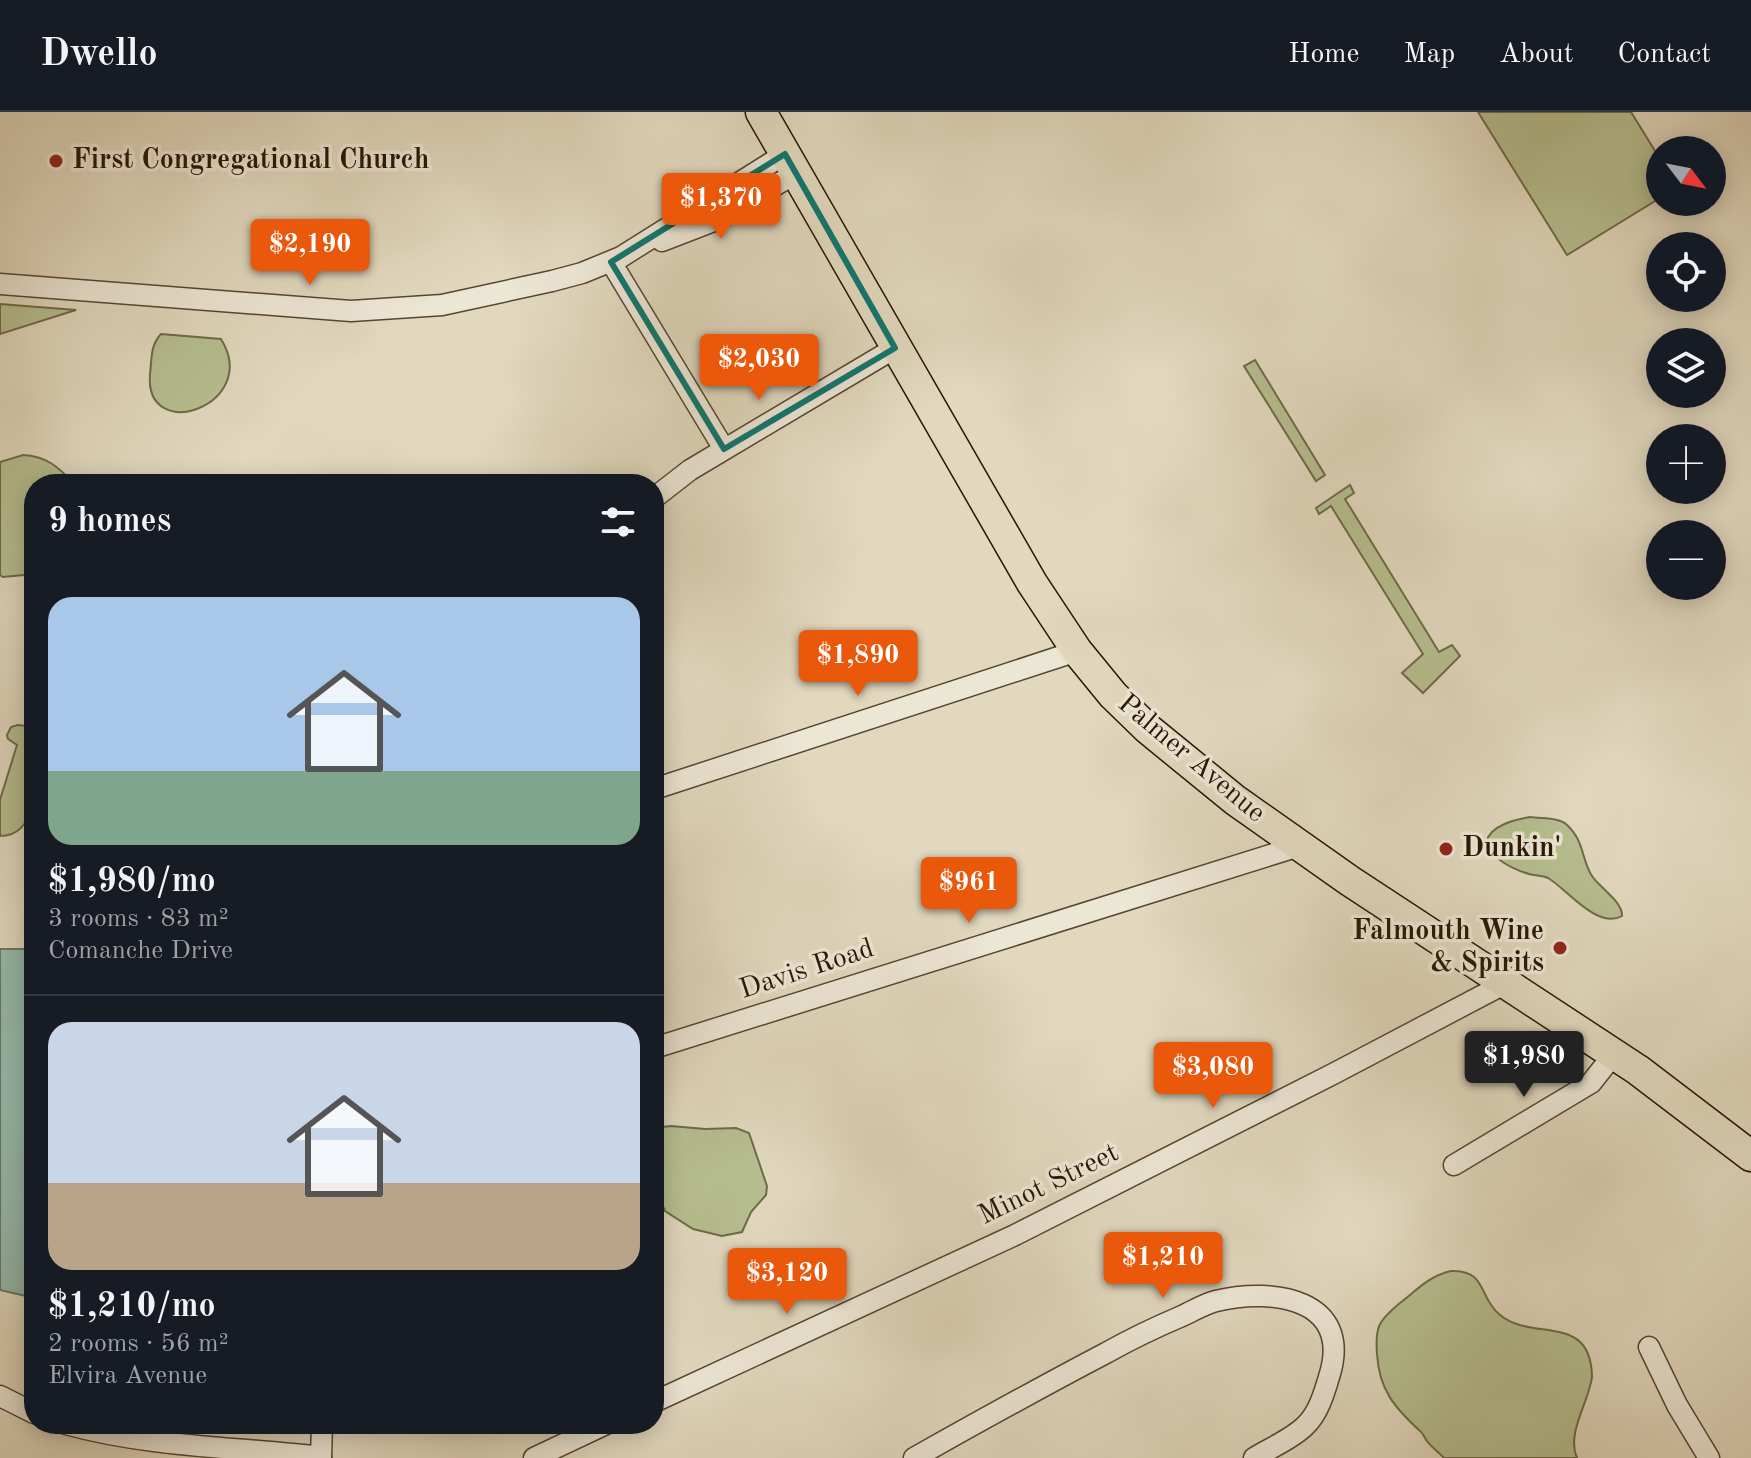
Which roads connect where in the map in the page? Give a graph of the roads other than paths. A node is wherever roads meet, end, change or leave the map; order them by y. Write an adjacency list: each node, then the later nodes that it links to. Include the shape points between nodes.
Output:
1 (761, 112): 2 (highway, Palmer Avenue)
2 (790, 163): 3 (street); 5 (highway, Palmer Avenue)
3 (616, 260): 4 (street, via 456,303 351,311); 6 (street)
4 (0, 284)
5 (895, 348): 6 (street); 8 (highway, Palmer Avenue)
6 (724, 449): 7 (street)
7 (664, 490)
8 (1077, 651): 9 (street); 10 (highway, Palmer Avenue, via 1148,729)
9 (664, 786)
10 (1299, 846): 11 (highway, Palmer Avenue); 12 (street, Davis Road)
11 (1506, 983): 13 (highway, Palmer Avenue); 18 (street, Minot Street, via 1015,1235)
12 (664, 1045)
13 (1614, 1054): 14 (highway, Palmer Avenue); 15 (street, via 1591,1083)
14 (1751, 1156)
15 (1454, 1165)
16 (1649, 1347): 27 (street)
17 (0, 1396): 19 (street)
18 (664, 1397)
19 (24, 1408)
20 (109, 1434): 23 (street)
21 (322, 1434): 23 (street)
22 (569, 1441): 24 (street)
23 (321, 1457)
24 (534, 1458)
25 (914, 1458): 26 (street, via 1129,1340 1214,1302 1250,1296 1295,1300 1324,1318 1334,1345 1333,1365 1304,1428)
26 (1254, 1458)
27 (1709, 1458)

